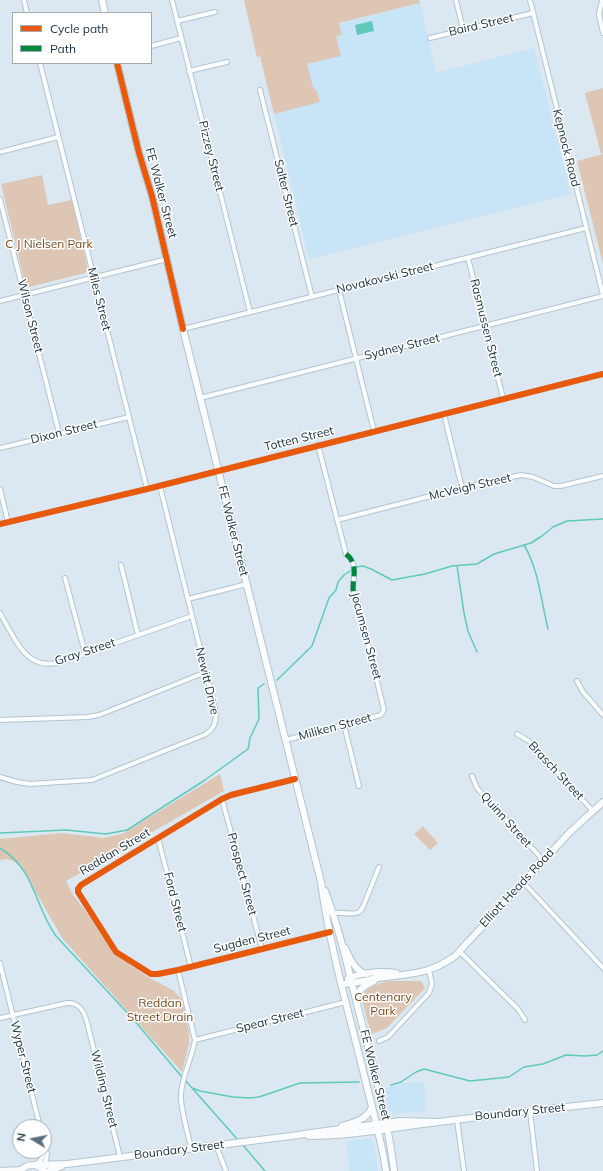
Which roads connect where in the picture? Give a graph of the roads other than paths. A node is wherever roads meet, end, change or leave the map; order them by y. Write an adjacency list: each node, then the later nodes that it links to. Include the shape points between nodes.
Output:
1 (24, 0): 7 (street)
2 (102, 0): 8 (main road)
3 (172, 0): 11 (street, Pizzey Street)
4 (456, 0): 12 (street)
5 (530, 0): 10 (street, Kepnock Road)
6 (602, 0): 13 (street, via 599,14)
7 (27, 12)
8 (105, 12)
9 (215, 12): 11 (street)
10 (533, 13): 12 (street, Baird Street); 25 (street, Kepnock Road)
11 (177, 21): 14 (street, Pizzey Street)
12 (463, 29): 15 (street, Baird Street)
13 (603, 33)
14 (181, 38): 16 (street); 20 (street, Pizzey Street)
15 (430, 38)
16 (152, 46)
17 (227, 62): 20 (street)
18 (40, 64): 22 (street, Miles Street)
19 (117, 64): 27 (main road, FE Walker Street)
20 (189, 71): 34 (street, Pizzey Street)
21 (260, 90): 32 (street, Salter Street)
22 (58, 137): 23 (street); 28 (street, Miles Street)
23 (0, 152)
24 (0, 199): 30 (street, Wilson Street)
25 (586, 228): 26 (street, Novakovski Street); 31 (street, Kepnock Road)
26 (468, 258): 29 (street, Novakovski Street); 35 (street, Rasmussen Street)
27 (167, 259): 28 (street); 36 (main road, FE Walker Street)
28 (93, 277): 30 (street); 42 (street, Miles Street)
29 (339, 290): 32 (street, Novakovski Street); 37 (street)
30 (24, 294): 33 (street); 44 (street, Wilson Street)
31 (603, 296): 35 (street, Sydney Street)
32 (312, 297): 34 (street, Novakovski Street)
33 (0, 301)
34 (250, 312): 36 (street, Novakovski Street)
35 (485, 327): 37 (street, Sydney Street); 40 (street, Rasmussen Street)
36 (183, 329): 39 (main road, FE Walker Street)
37 (356, 358): 39 (street, Sydney Street); 43 (street)
38 (603, 374): 40 (street, Totten Street)
39 (200, 398): 47 (main road, FE Walker Street)
40 (503, 398): 41 (street, Totten Street)
41 (444, 414): 43 (street, Totten Street); 50 (street)
42 (129, 417): 44 (street, Dixon Street); 52 (street, Miles Street)
43 (374, 431): 45 (street, Totten Street)
44 (59, 433): 46 (street, Dixon Street)
45 (318, 445): 47 (street, Totten Street); 53 (street, Jocumsen Street)
46 (0, 448)
47 (219, 470): 49 (street, Totten Street); 58 (main road, FE Walker Street)
48 (603, 476): 50 (street, McVeigh Street, via 554,486 521,475)
49 (160, 486): 52 (street, Totten Street); 59 (street, Newitt Drive)
50 (462, 488): 53 (street, McVeigh Street)
51 (0, 489): 54 (street)
52 (147, 489): 54 (street, Totten Street)
53 (337, 520): 66 (street, Jocumsen Street, via 346,554 353,562 354,597 358,603)
54 (8, 522): 55 (street, Totten Street)
55 (0, 524)
56 (121, 565): 62 (street)
57 (65, 578): 63 (street)
58 (247, 584): 59 (street); 71 (main road, FE Walker Street)
59 (188, 599): 61 (street, Newitt Drive)
60 (0, 613): 63 (street, Gray Street, via 22,651 31,659 46,664 56,663)
61 (192, 616): 62 (street, Gray Street); 64 (street, Newitt Drive)
62 (138, 635): 63 (street, Gray Street)
63 (85, 653)
64 (206, 672): 68 (street, via 99,715); 73 (street, Newitt Drive, via 216,714 215,725 204,735 92,780 30,784)
65 (577, 681): 67 (street)
66 (384, 712): 69 (street, Miliken Street, via 382,715)
67 (603, 715)
68 (0, 720)
69 (344, 725): 71 (street, Miliken Street); 75 (street)
70 (517, 734): 78 (street, Brasch Street, via 529,741)
71 (286, 740): 74 (main road, FE Walker Street)
72 (472, 776): 80 (street, Quinn Street, via 477,788)
73 (0, 777)
74 (295, 779): 76 (street, Reddan Street); 83 (main road, FE Walker Street)
75 (359, 786)
76 (222, 799): 79 (street, Reddan Street); 86 (street, Prospect Street)
77 (603, 802): 78 (main road, Elliott Heads Road)
78 (592, 810): 80 (main road, Elliott Heads Road)
79 (158, 838): 89 (street, Ford Street); 91 (street, Reddan Street, via 81,885 78,892 119,954 151,974)
80 (543, 860): 82 (main road, Elliott Heads Road)
81 (379, 867): 83 (street, via 359,912)
82 (523, 882): 87 (main road, Elliott Heads Road); 90 (street)
83 (329, 913): 84 (main road, FE Walker Street); 85 (main road, FE Walker Street)
84 (335, 924): 93 (main road, via 352,961 359,971); 96 (main road, FE Walker Street)
85 (330, 932): 86 (street, Sugden Street); 97 (main road, FE Walker Street)
86 (262, 949): 89 (street, Sugden Street)
87 (460, 952): 92 (main road, Elliott Heads Road); 102 (street, via 518,1009)
88 (0, 963): 100 (street, Wyper Street)
89 (191, 967): 91 (street, Sugden Street)
90 (603, 968)
91 (178, 970): 103 (street)
92 (429, 970): 94 (main road, Elliott Heads Road); 104 (street, via 432,984 429,993 388,1037)
93 (367, 974): 94 (main road, Elliott Heads Road); 96 (main road, Elliott Heads Road)
94 (406, 974): 95 (main road, Elliott Heads Road)
95 (383, 977): 96 (main road, Elliott Heads Road); 98 (main road, via 360,989)
96 (351, 981): 97 (main road, Elliott Heads Road); 98 (main road, FE Walker Street)
97 (341, 983): 99 (main road, FE Walker Street)
98 (356, 1000): 111 (main road, FE Walker Street)
99 (346, 1002): 103 (street, Spear Street); 106 (main road, FE Walker Street)
100 (13, 1015): 101 (street); 108 (street, Wyper Street); 118 (street, Wilding Street, via 63,1003 75,1003 81,1008 87,1022)
101 (0, 1018)
102 (524, 1020)
103 (194, 1040): 117 (street, via 181,1098)
104 (379, 1041)
105 (603, 1103): 107 (main road, Boundary Street)
106 (372, 1107): 112 (main road, FE Walker Street); 114 (main road, via 369,1114 363,1118)
107 (530, 1111): 109 (main road, Boundary Street); 132 (street)
108 (38, 1119)
109 (457, 1120): 110 (main road, Boundary Street); 131 (street)
110 (438, 1122): 111 (main road, Boundary Street, via 414,1120); 113 (main road, Boundary Street)
111 (386, 1123): 112 (main road, Boundary Street); 113 (main road, FE Walker Street)
112 (377, 1128): 113 (main road, Boundary Street); 114 (main road, Boundary Street); 115 (main road, Boundary Street, via 341,1135); 129 (main road, FE Walker Street)
113 (388, 1129): 130 (main road, FE Walker Street)
114 (327, 1130): 115 (main road, Boundary Street)
115 (292, 1136): 116 (main road, Boundary Street)
116 (216, 1146): 117 (main road, Boundary Street); 128 (street)
117 (190, 1148): 118 (main road, Boundary Street)
118 (120, 1157): 123 (main road, Boundary Street)
119 (42, 1159): 124 (street)
120 (46, 1159): 127 (street)
121 (50, 1159): 122 (street)
122 (56, 1164): 123 (main road, Boundary Street); 127 (main road, Boundary Street)
123 (67, 1164): 127 (main road, Boundary Street)
124 (36, 1165): 126 (main road); 127 (main road)
125 (0, 1170): 126 (street)
126 (21, 1170)
127 (45, 1170)
128 (226, 1171)
129 (386, 1171)
130 (394, 1171)
131 (464, 1171)
132 (537, 1171)

